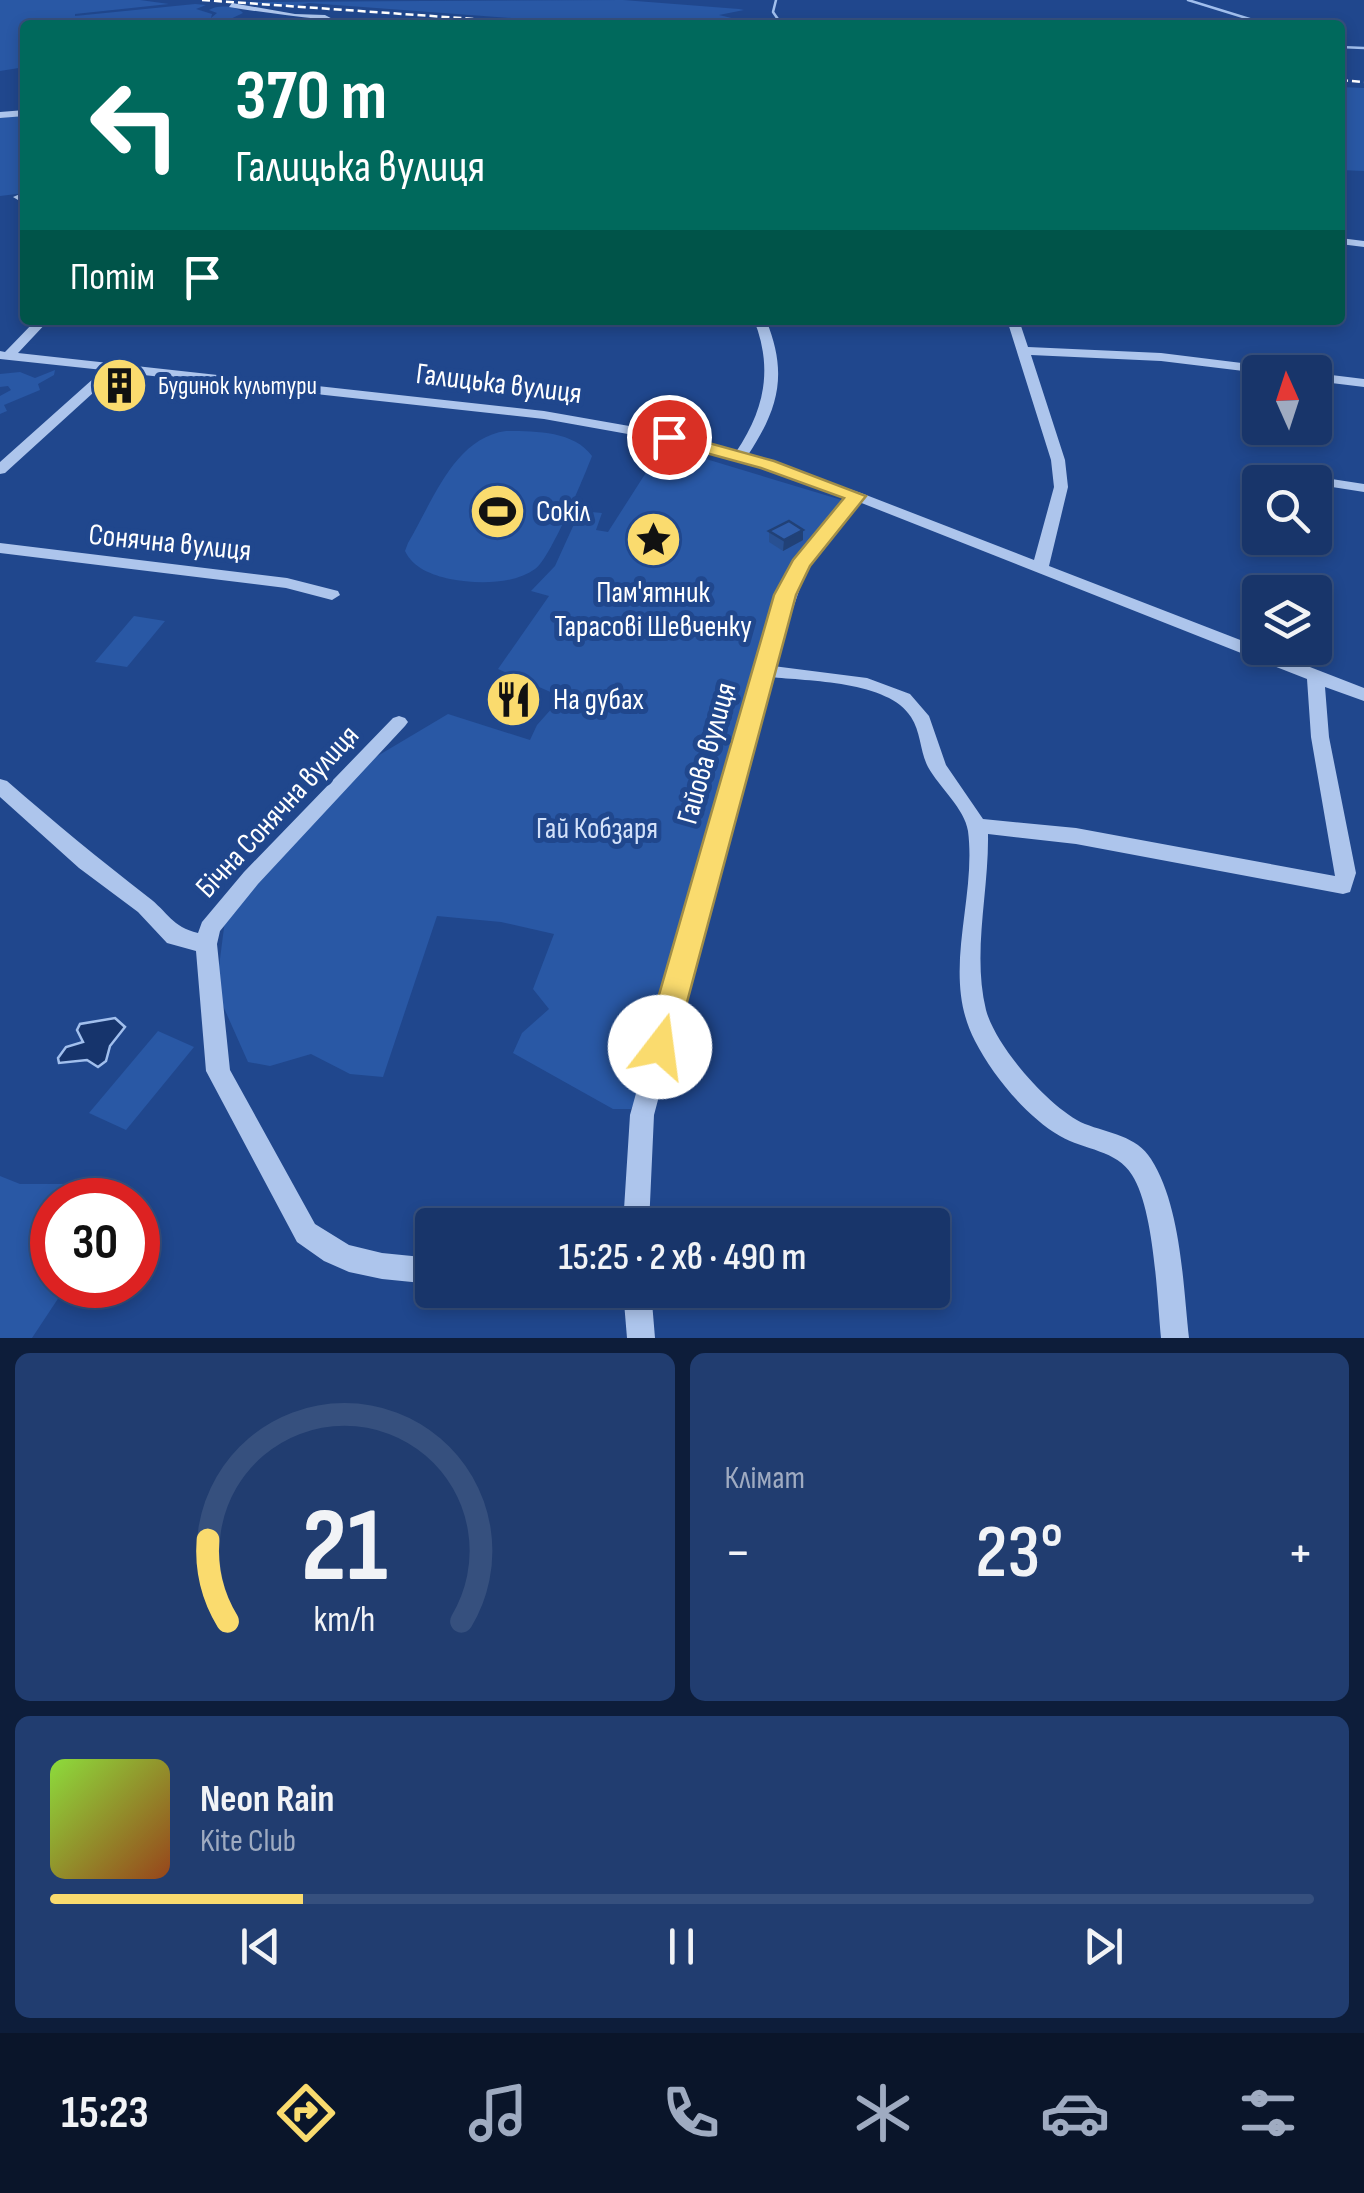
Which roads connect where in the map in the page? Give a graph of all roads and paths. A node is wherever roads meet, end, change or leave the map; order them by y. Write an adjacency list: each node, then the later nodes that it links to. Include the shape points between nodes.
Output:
1 (237, 2): 2 (street)
2 (292, 16): 3 (street); 4 (street)
3 (288, 20)
4 (332, 20)
5 (38, 325): 9 (street)
6 (762, 325): 14 (street, via 775,357 774,384)
7 (1016, 325): 8 (street)
8 (1024, 351): 10 (street); 20 (street, via 1062,487)
9 (4, 356): 11 (street, Галицька вулиця)
10 (1242, 366)
11 (114, 367): 14 (street, Галицька вулиця, via 544,415); 15 (street)
12 (1332, 378): 13 (street)
13 (1364, 383)
14 (740, 457): 18 (street, Галицька вулиця)
15 (0, 470)
16 (1332, 483): 17 (street)
17 (1364, 488)
18 (856, 496): 20 (street, Галицька вулиця); 22 (street, Гайова вулиця, via 796,570)
19 (0, 548): 21 (street, Сонячна вулиця, via 288,583)
20 (1040, 568): 23 (street, Галицька вулиця)
21 (332, 595)
22 (764, 671): 27 (street, via 854,682 903,699 915,708 936,766); 29 (street, Гайова вулиця, via 642,1115)
23 (1316, 679): 24 (street, Галицька вулиця); 27 (street, via 1343,886 1076,836)
24 (1364, 696)
25 (399, 722): 28 (street, Бічна Сонячна вулиця, via 251,878 210,928)
26 (0, 786): 28 (street, Бічна Сонячна вулиця, via 175,937)
27 (978, 826): 33 (street, via 972,972 982,1032 1064,1125 1121,1146 1142,1167 1159,1222)
28 (206, 944): 30 (street, Бічна Сонячна вулиця, via 218,1071 306,1233 327,1252)
29 (637, 1208)
30 (415, 1270)
31 (638, 1308): 32 (street)
32 (641, 1338)
33 (1175, 1338)

